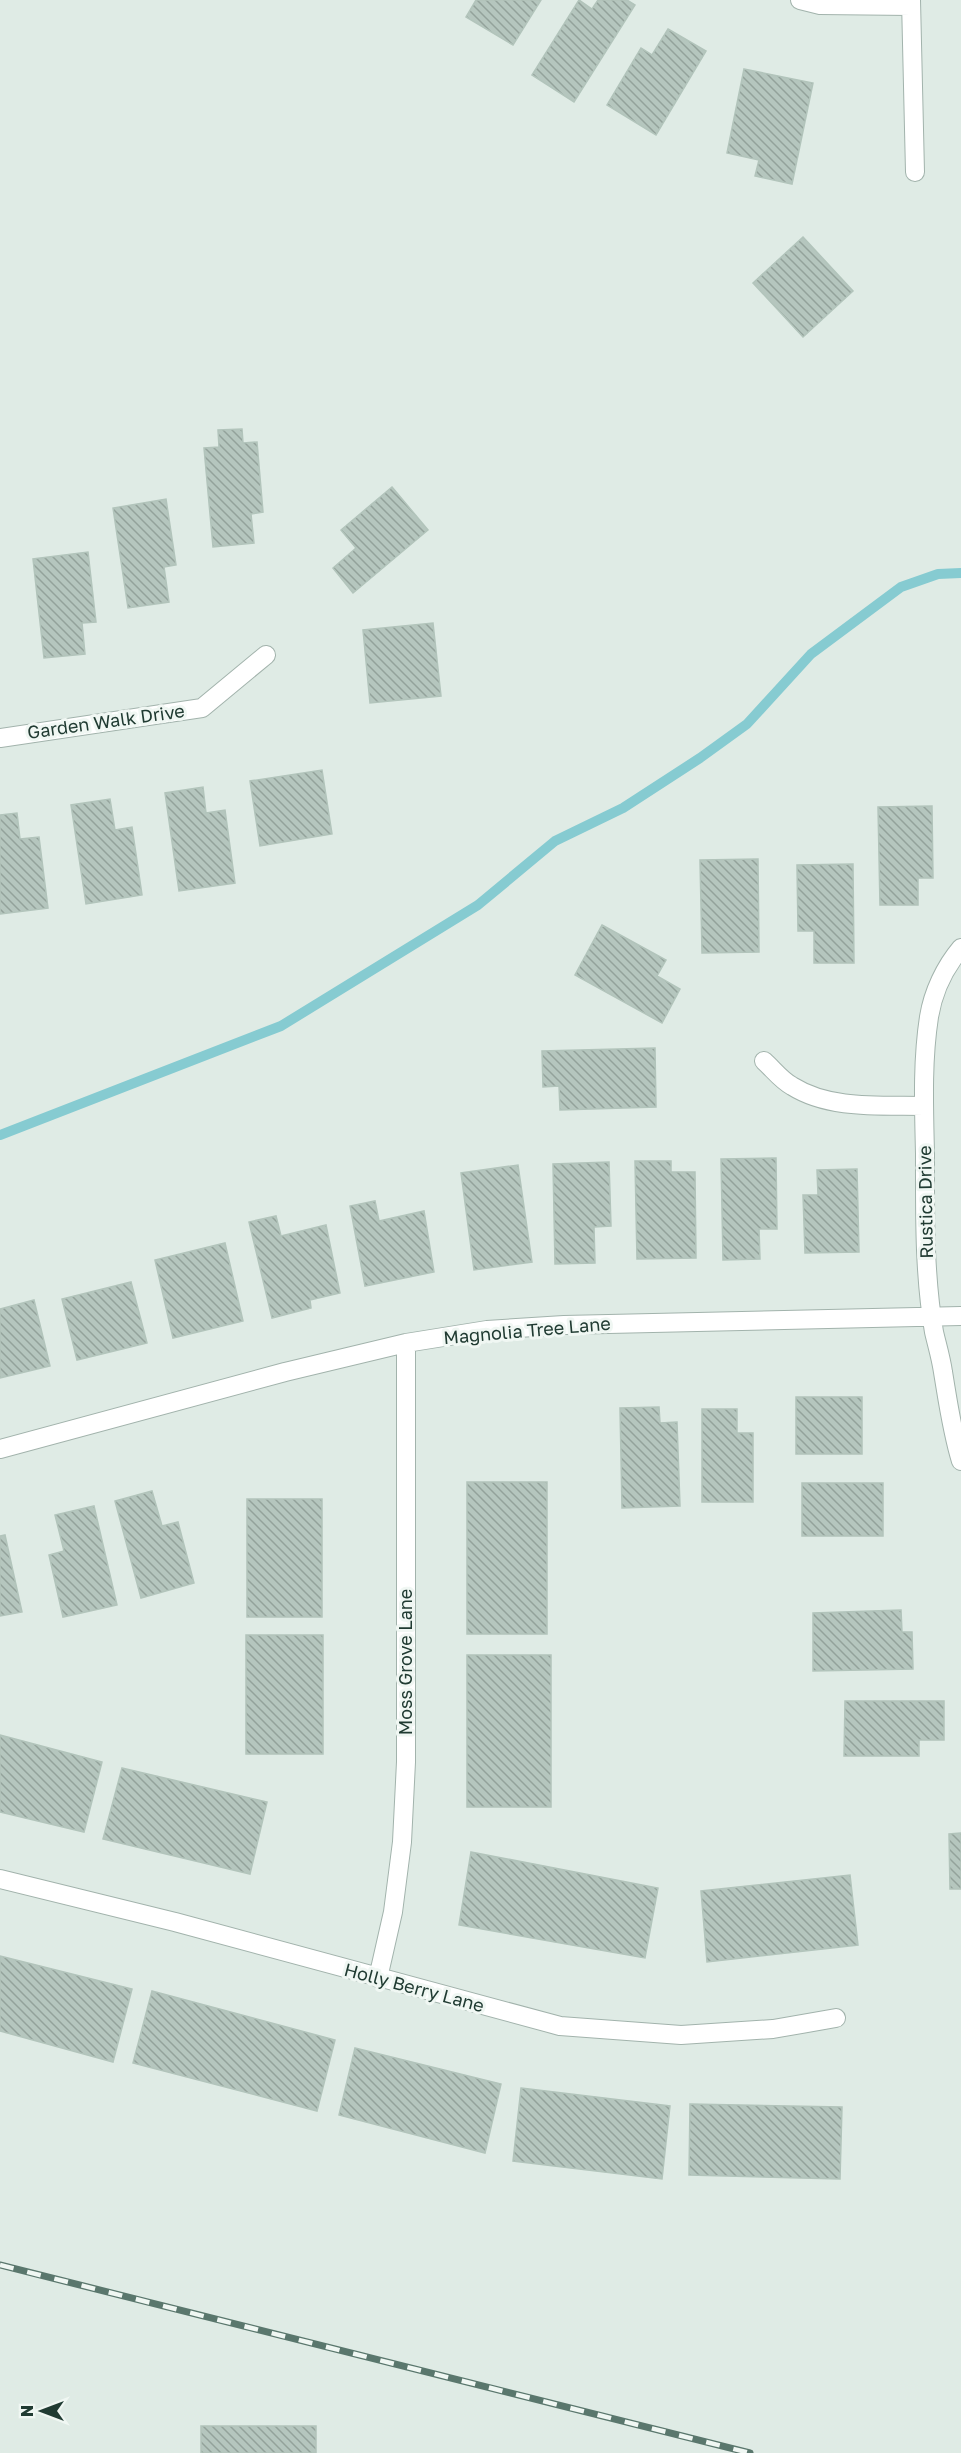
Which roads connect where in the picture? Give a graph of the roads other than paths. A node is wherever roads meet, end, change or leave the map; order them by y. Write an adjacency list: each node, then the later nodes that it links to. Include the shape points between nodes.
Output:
1 (800, 0): 2 (street, via 820,5)
2 (911, 3): 3 (street)
3 (915, 172)
4 (266, 655): 5 (street, Garden Walk Drive, via 202,708)
5 (0, 738)
6 (961, 948): 8 (street, Rustica Drive, via 938,986 929,1016)
7 (764, 1061): 8 (street, via 791,1086 817,1098 845,1104)
8 (924, 1106): 9 (street, Rustica Drive, via 926,1248)
9 (933, 1316): 10 (street, Magnolia Tree Lane); 11 (street, Magnolia Tree Lane, via 564,1324 487,1330); 13 (street, Rustica Drive)
10 (961, 1316)
11 (406, 1343): 12 (street, Magnolia Tree Lane); 15 (street, Moss Grove Lane, via 406,1762 402,1842 393,1911)
12 (0, 1449)
13 (961, 1461)
14 (0, 1879): 15 (street, Holly Berry Lane)
15 (378, 1978): 16 (street, Holly Berry Lane, via 560,2026 681,2035 773,2029)
16 (836, 2018)

